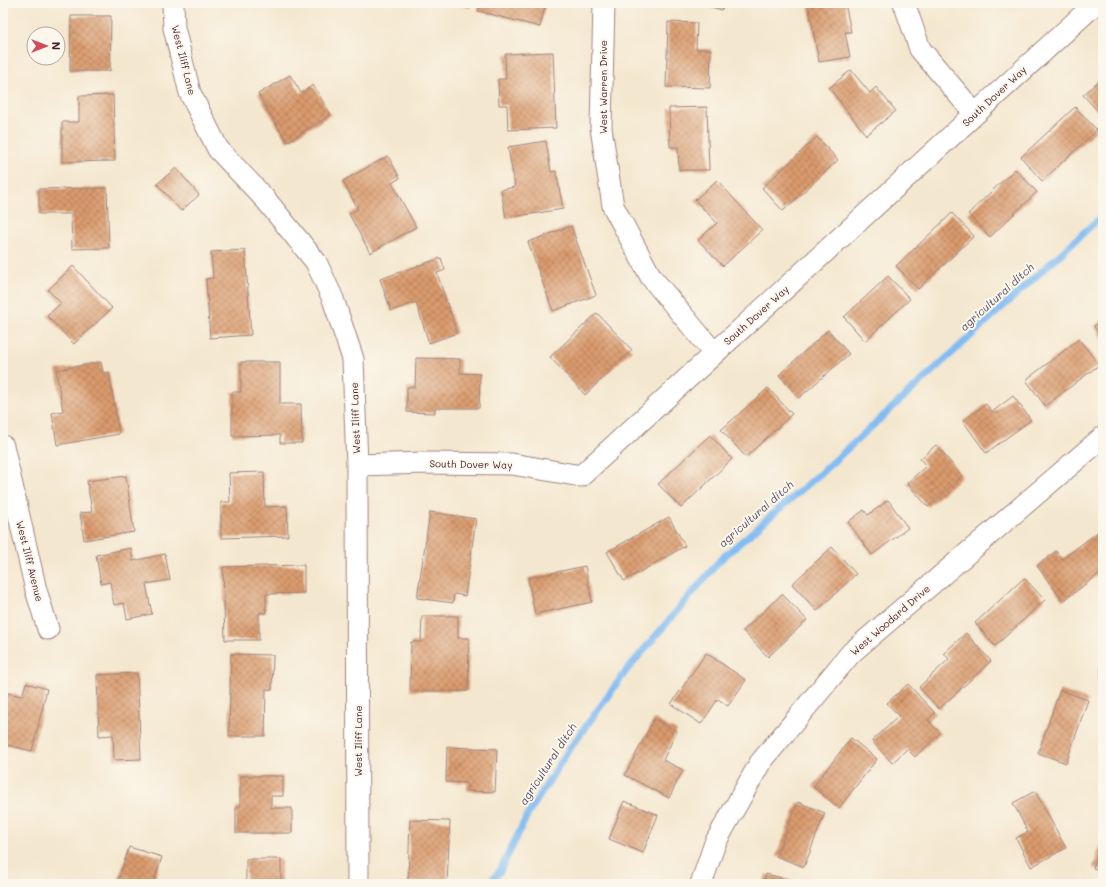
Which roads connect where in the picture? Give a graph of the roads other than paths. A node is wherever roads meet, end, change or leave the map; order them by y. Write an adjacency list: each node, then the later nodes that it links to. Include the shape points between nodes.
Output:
1 (173, 3): 9 (street, West Iliff Lane, via 174,28 190,93 218,149 266,200 316,262 333,299 353,359)
2 (604, 3): 6 (street, West Warren Drive, via 601,128 613,206 651,277)
3 (904, 3): 5 (street, via 920,49)
4 (1096, 3): 5 (street, South Dover Way)
5 (975, 114): 6 (street, South Dover Way)
6 (714, 353): 9 (street, South Dover Way, via 581,476 512,464)
7 (1103, 437): 12 (street, West Woodard Drive, via 851,652 760,763 715,843)
8 (3, 446): 10 (street, West Iliff Avenue, via 36,590)
9 (357, 465): 11 (street, West Iliff Lane)
10 (48, 629)
11 (358, 884)
12 (701, 884)

